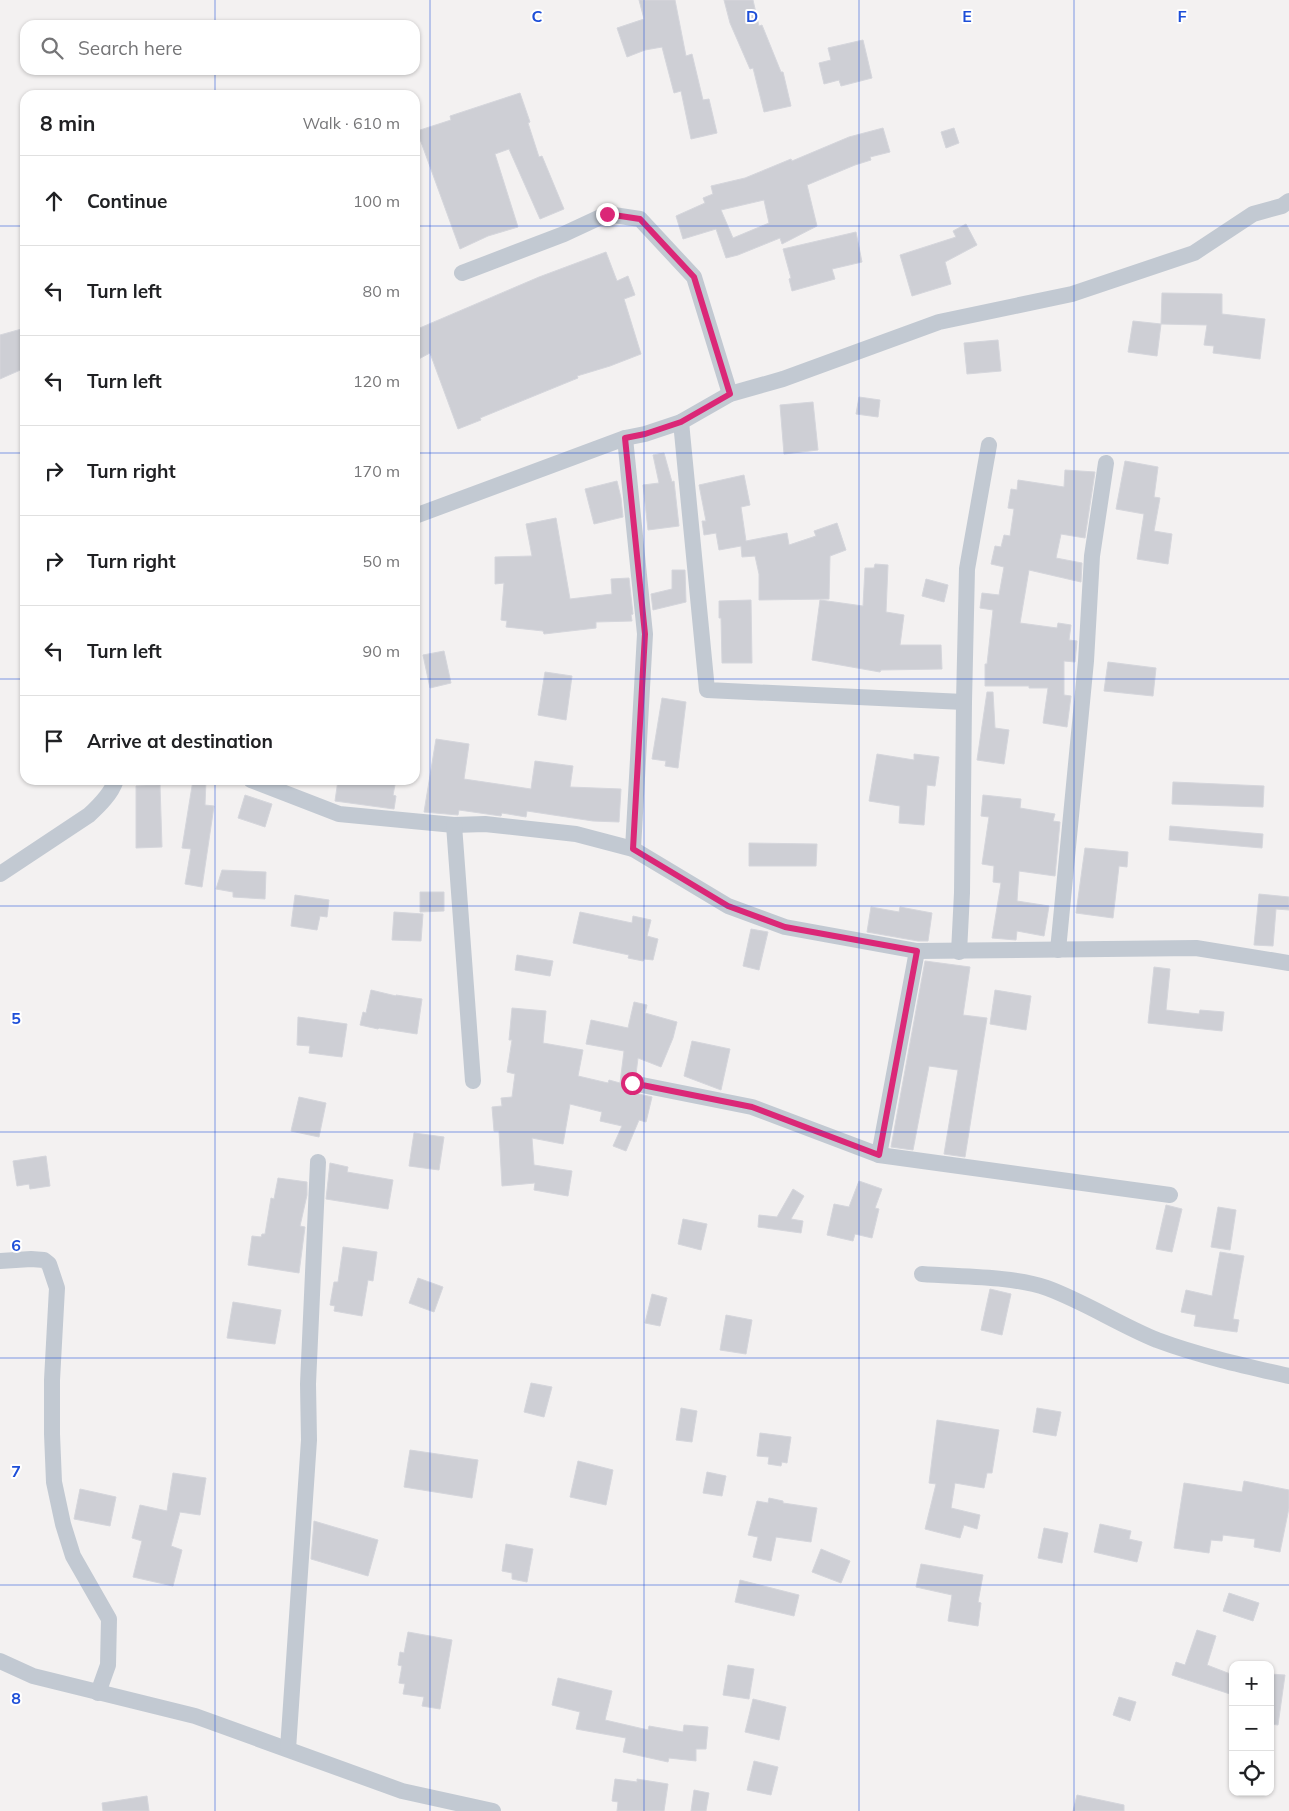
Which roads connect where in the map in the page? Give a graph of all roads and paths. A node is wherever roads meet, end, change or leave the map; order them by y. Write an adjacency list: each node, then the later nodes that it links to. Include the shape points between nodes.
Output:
1 (1289, 201): 3 (street, via 1253,214 1194,253 1072,294 939,322 783,379)
2 (462, 273): 3 (street, via 607,214 640,219 694,277)
3 (730, 394): 4 (street)
4 (681, 422): 5 (street); 9 (street, via 707,690)
5 (625, 438): 8 (street); 13 (street, via 645,634)
6 (989, 445): 9 (street, via 967,569)
7 (1106, 463): 15 (street, via 1092,556 1086,661)
8 (420, 514)
9 (964, 702): 17 (street)
10 (114, 785): 14 (street, via 89,815)
11 (264, 785): 12 (street, via 339,814)
12 (454, 826): 13 (street, via 485,824 576,834); 19 (street)
13 (633, 849): 16 (street, via 728,906 785,927)
14 (0, 874)
15 (1058, 950): 17 (street); 18 (street, via 1196,948)
16 (917, 951): 17 (street); 21 (street)
17 (959, 952)
18 (1289, 963)
19 (473, 1081)
20 (632, 1083): 21 (street, via 752,1107)
21 (879, 1155): 23 (street)
22 (318, 1162): 29 (street, via 308,1384 309,1440)
23 (1170, 1195)
24 (0, 1261): 28 (street, via 44,1260 50,1264 57,1288 52,1380 54,1482 73,1556 109,1618 108,1665)
25 (922, 1274): 26 (street, via 1012,1281 1046,1288 1156,1339 1204,1356)
26 (1289, 1376)
27 (0, 1661): 28 (street, via 32,1676)
28 (98, 1693): 29 (street, via 195,1716)
29 (288, 1748): 30 (street, via 402,1791)
30 (493, 1811)

